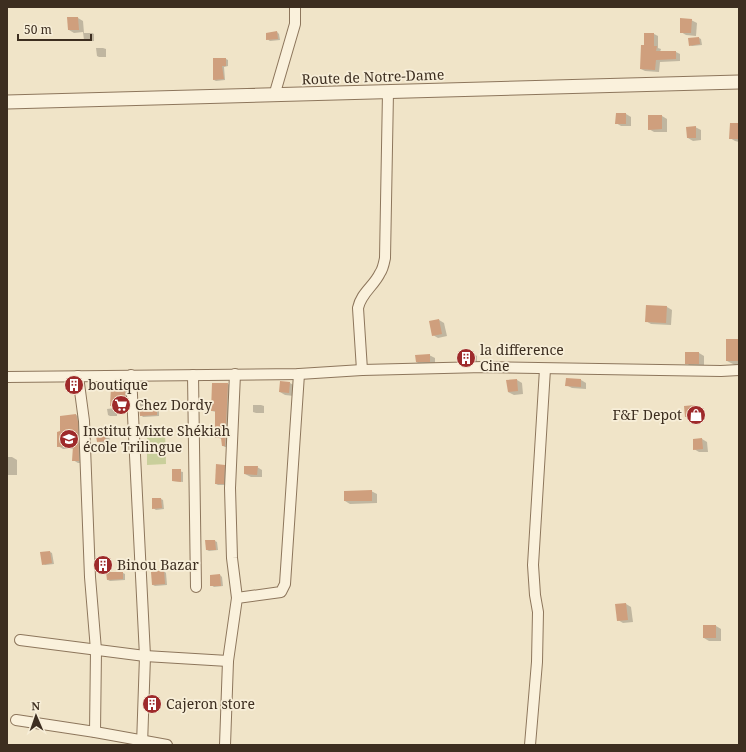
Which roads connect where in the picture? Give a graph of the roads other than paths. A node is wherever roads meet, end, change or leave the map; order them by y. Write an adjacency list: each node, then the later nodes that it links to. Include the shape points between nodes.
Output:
1 (295, 7): 4 (street, via 294,24)
2 (739, 82): 3 (street, Route de Notre-Dame)
3 (388, 92): 4 (street, Route de Notre-Dame); 7 (street, via 385,258 380,274 359,301)
4 (274, 96): 5 (street, Route de Notre-Dame)
5 (7, 102)
6 (545, 369): 7 (street, via 484,367); 8 (street); 26 (street, via 533,565 538,612 537,662)
7 (362, 370): 10 (street)
8 (739, 370)
9 (235, 374): 10 (street); 12 (street); 16 (street, via 230,488 232,558)
10 (299, 374): 16 (street, via 285,584 281,592)
11 (131, 375): 12 (street); 13 (street); 19 (street)
12 (193, 375): 15 (street)
13 (78, 376): 14 (street); 18 (street, via 84,421 90,577)
14 (7, 377)
15 (196, 587)
16 (237, 598): 20 (street)
17 (20, 640): 18 (street)
18 (96, 650): 19 (street); 22 (street)
19 (145, 656): 20 (street); 23 (street)
20 (228, 661): 25 (street)
21 (16, 720): 22 (street)
22 (95, 732): 23 (street)
23 (142, 743): 24 (street)
24 (167, 745)
25 (225, 745)
26 (530, 745)

